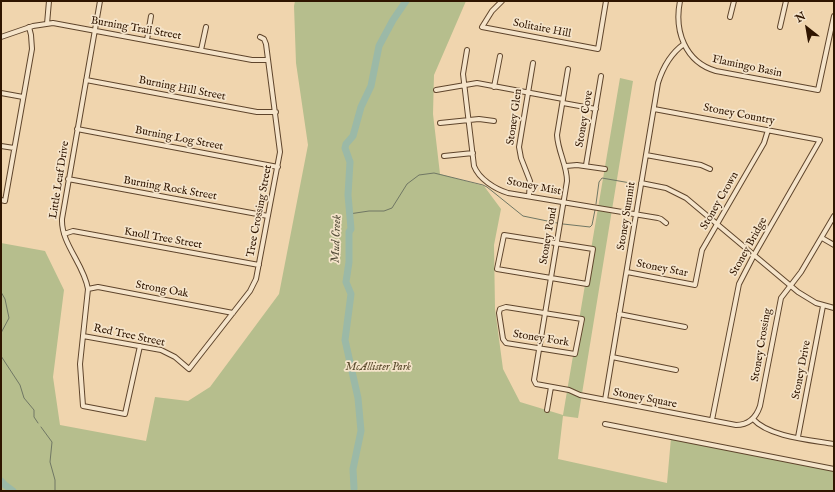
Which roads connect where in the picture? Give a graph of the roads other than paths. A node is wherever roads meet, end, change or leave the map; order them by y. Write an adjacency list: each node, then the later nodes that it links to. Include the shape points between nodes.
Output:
1 (49, 1): 11 (street)
2 (100, 1): 15 (street, Little Leaf Drive)
3 (502, 1): 4 (street, Solitaire Hill, via 482,27 598,49)
4 (606, 1)
5 (680, 1): 19 (street, via 678,16)
6 (734, 1): 10 (street)
7 (786, 1): 14 (street)
8 (151, 16): 18 (street)
9 (834, 16): 19 (street, Flamingo Basin, via 818,90 707,69 695,60)
10 (730, 17)
11 (47, 24): 12 (street, Burning Trail Street); 15 (street, Burning Trail Street)
12 (29, 27): 16 (street, Burning Trail Street); 33 (street, via 32,42)
13 (206, 27): 20 (street)
14 (780, 27)
15 (94, 30): 18 (street, Burning Trail Street); 27 (street, Little Leaf Drive)
16 (1, 37)
17 (260, 37): 23 (street, Tree Crossing Street, via 265,41)
18 (147, 40): 20 (street, Burning Trail Street)
19 (684, 44): 36 (street, Stoney Summit, via 672,54 661,73)
20 (201, 50): 23 (street, Burning Trail Street, via 252,60)
21 (466, 50): 28 (street, Stoney Mist)
22 (500, 56): 29 (street)
23 (268, 60): 37 (street, Tree Crossing Street)
24 (533, 63): 32 (street, Stoney Glen)
25 (568, 70): 34 (street, Stoney Pond)
26 (601, 76): 35 (street, Stoney Cove)
27 (86, 80): 37 (street, Burning Hill Street, via 257,112); 41 (street, Little Leaf Drive)
28 (465, 86): 29 (street, via 477,83); 30 (street); 38 (street, Stoney Mist)
29 (494, 87): 32 (street)
30 (436, 90)
31 (1, 93): 33 (street)
32 (527, 93): 34 (street); 56 (street, Stoney Glen, via 519,152 530,181)
33 (23, 97): 45 (street)
34 (563, 101): 35 (street); 50 (street, Stoney Pond, via 557,142)
35 (596, 109): 49 (street, Stoney Cove)
36 (654, 109): 42 (street, Stoney Country); 47 (street, Stoney Summit)
37 (276, 112): 51 (street, Tree Crossing Street, via 280,147)
38 (468, 120): 39 (street); 40 (street); 46 (street, Stoney Mist)
39 (494, 121)
40 (440, 123)
41 (77, 129): 51 (street, Burning Log Street); 54 (street, Little Leaf Drive)
42 (768, 130): 43 (street, Stoney Country); 63 (street, Stoney Crown, via 764,143)
43 (820, 140): 68 (street, Stoney Bridge)
44 (1, 146): 45 (street)
45 (14, 148): 57 (street)
46 (472, 153): 48 (street); 56 (street, Stoney Mist, via 477,171 493,186 508,193)
47 (646, 155): 53 (street); 55 (street, Stoney Summit)
48 (444, 156)
49 (586, 165): 50 (street); 52 (street)
50 (566, 166): 58 (street, Stoney Pond)
51 (278, 167): 60 (street, Tree Crossing Street)
52 (605, 169)
53 (710, 169)
54 (68, 179): 60 (street, Burning Rock Street); 64 (street, Little Leaf Drive, via 62,219)
55 (641, 183): 59 (street, Stoney Summit); 63 (street, via 666,188 679,194)
56 (529, 196): 58 (street, Stoney Mist)
57 (3, 200)
58 (564, 202): 59 (street, Stoney Mist); 66 (street, Stoney Pond)
59 (636, 214): 62 (street, Stoney Mist, via 661,219); 70 (street, Stoney Summit)
60 (268, 216): 69 (street, Tree Crossing Street)
61 (834, 216): 65 (street, Stoney Crossing)
62 (666, 223)
63 (718, 224): 68 (street); 72 (street, Stoney Crown, via 702,250)
64 (64, 234): 69 (street, Knoll Tree Street, via 73,231); 74 (street, Little Leaf Drive)
65 (822, 238): 67 (street); 73 (street, Stoney Crossing)
66 (557, 243): 71 (street, Stoney Pond); 71 (street, via 593,249 587,284); 71 (street, via 504,234 497,269)
67 (834, 245)
68 (754, 255): 73 (street); 92 (street, Stoney Bridge, via 739,284)
69 (259, 265): 77 (street, Tree Crossing Street, via 254,285)
70 (627, 272): 72 (street, Stoney Star); 79 (street, Stoney Summit)
71 (551, 279): 78 (street, Stoney Pond)
72 (694, 284)
73 (790, 285): 75 (street); 91 (street, Stoney Crossing, via 779,303 760,406)
74 (88, 289): 77 (street, Strong Oak, via 98,287); 81 (street, Little Leaf Drive)
75 (823, 306): 76 (street); 94 (street, Stoney Drive)
76 (834, 308)
77 (233, 313): 85 (street, Tree Crossing Street)
78 (544, 313): 83 (street, Stoney Pond); 83 (street, Stoney Fork, via 582,319 575,354); 83 (street, Stoney Fork, via 506,306 500,309 499,313 504,342)
79 (619, 314): 80 (street); 84 (street, Stoney Summit)
80 (685, 327)
81 (83, 336): 82 (street, Red Tree Street); 82 (street, Little Leaf Drive, via 80,364 83,406 125,414)
82 (140, 346): 85 (street, Red Tree Street, via 166,352)
83 (539, 348): 87 (street, Stoney Pond)
84 (612, 358): 86 (street); 89 (street, Stoney Summit)
85 (189, 369)
86 (676, 370)
87 (535, 382): 88 (street, Stoney Square)
88 (551, 387): 89 (street, Stoney Square); 90 (street)
89 (605, 400): 92 (street, Stoney Square)
90 (547, 410)
91 (753, 419): 92 (street, Stoney Square, via 741,425); 94 (street, via 769,431)
92 (712, 420)
93 (605, 424): 96 (street)
94 (798, 437): 95 (street)
95 (834, 444)
96 (834, 468)

